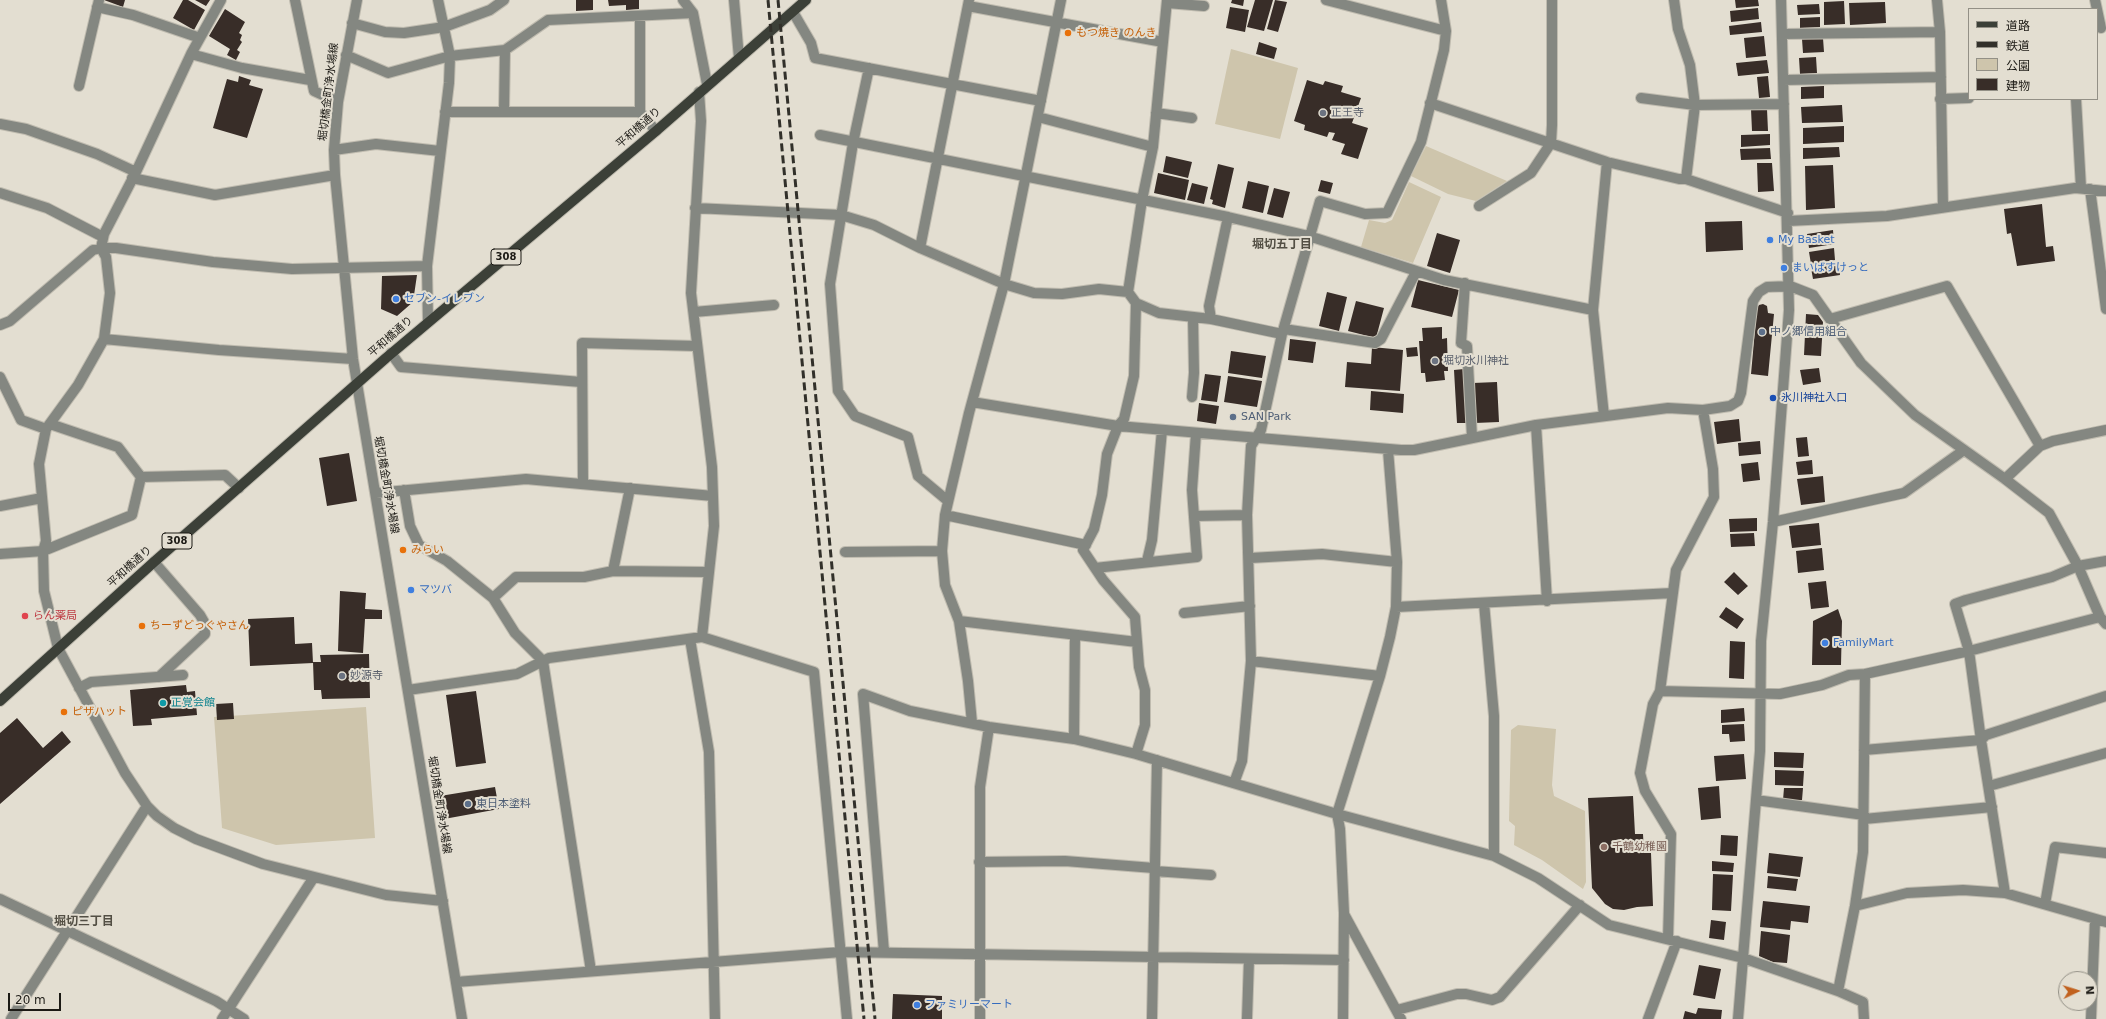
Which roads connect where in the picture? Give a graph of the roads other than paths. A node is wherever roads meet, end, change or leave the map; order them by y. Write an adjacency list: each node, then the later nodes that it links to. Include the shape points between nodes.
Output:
1 (221, 0): 32 (street)
2 (295, 0): 41 (street)
3 (357, 0): 26 (street, 堀切橋金町浄水場線)
4 (438, 0): 27 (street)
5 (504, 0): 27 (street, via 490,10)
6 (683, 0): 22 (street)
7 (731, 0): 38 (street)
8 (806, 0): 21 (main road, 平和橋通り / 308)
9 (1061, 0): 25 (street)
10 (1326, 0): 17 (street)
11 (1441, 0): 29 (street)
12 (1552, 0): 66 (street)
13 (1674, 0): 55 (street, via 1678,29 1690,65)
14 (1781, 0): 31 (street)
15 (1937, 0): 30 (street)
16 (1167, 1): 20 (street); 33 (street)
17 (1344, 2): 29 (street)
18 (98, 3): 32 (street); 45 (street)
19 (968, 3): 25 (street); 44 (street)
20 (1204, 6)
21 (793, 12): 38 (main road, 平和橋通り / 308); 39 (street, via 811,43 815,58)
22 (693, 13): 24 (street); 43 (street)
23 (2098, 14): 28 (street)
24 (640, 17): 34 (street, via 548,20); 58 (street)
25 (1057, 22): 33 (street); 51 (street)
26 (352, 23): 27 (street, via 385,32 404,33); 36 (street, 堀切橋金町浄水場線)
27 (444, 27): 37 (street)
28 (2101, 28)
29 (1446, 31): 53 (street, via 1444,50)
30 (1940, 32): 31 (street); 40 (street)
31 (1782, 34): 42 (street)
32 (200, 38): 35 (street)
33 (1163, 42): 59 (street)
34 (505, 50): 37 (street); 57 (street)
35 (191, 54): 41 (street, via 242,68); 72 (street)
36 (346, 55): 37 (street, via 388,73); 52 (street, 堀切橋金町浄水場線)
37 (450, 56): 56 (street)
38 (739, 58): 43 (main road, 平和橋通り / 308)
39 (869, 68): 44 (street); 65 (street)
40 (1941, 77): 42 (street); 49 (street)
41 (310, 80): 52 (street, via 314,91)
42 (1783, 80): 54 (street)
43 (708, 84): 46 (main road, 平和橋通り / 308)
44 (953, 84): 51 (street); 70 (street)
45 (79, 86)
46 (699, 92): 63 (main road, 平和橋通り / 308); 82 (street, via 701,121)
47 (1641, 98): 55 (street)
48 (1968, 98): 49 (street)
49 (1940, 99): 81 (street)
50 (2076, 100): 76 (street)
51 (1041, 101): 60 (street)
52 (338, 102): 68 (street, 堀切橋金町浄水場線)
53 (1430, 103): 66 (street); 86 (street, via 1421,142 1387,213 1365,214 1320,201)
54 (1784, 104): 55 (street); 85 (street)
55 (1695, 105): 75 (street)
56 (445, 112): 57 (street); 69 (street)
57 (504, 112): 58 (street)
58 (640, 112): 63 (street)
59 (1156, 113): 61 (street); 67 (street)
60 (1038, 117): 67 (street); 74 (street)
61 (1192, 118)
62 (0, 124): 72 (street, via 26,129 97,154)
63 (656, 131): 105 (main road, 平和橋通り / 308)
64 (820, 135): 65 (street)
65 (853, 143): 70 (street); 83 (street)
66 (1551, 143): 71 (street); 80 (street, via 1531,173)
67 (1153, 148): 79 (street)
68 (334, 150): 69 (street, via 376,144); 73 (street, 堀切橋金町浄水場線)
69 (440, 151): 90 (street)
70 (938, 161): 74 (street); 89 (street)
71 (1607, 162): 75 (street); 100 (street)
72 (134, 175): 73 (street, via 214,195); 87 (street)
73 (335, 175): 91 (street, 堀切橋金町浄水場線)
74 (1027, 177): 79 (street); 94 (street)
75 (1686, 179): 85 (street)
76 (2086, 188): 77 (street); 81 (street); 99 (street)
77 (2106, 191)
78 (0, 193): 87 (street, via 47,208)
79 (1142, 200): 84 (street); 96 (street)
80 (1479, 206)
81 (1943, 207): 85 (street, via 1887,216)
82 (695, 208): 83 (street); 101 (street, via 690,293)
83 (841, 215): 89 (street, via 874,225); 139 (street, via 830,284 838,390 855,416 908,438 918,476)
84 (1228, 217): 86 (street); 103 (street, via 1208,306)
85 (1788, 217): 95 (street)
86 (1309, 236): 92 (street); 107 (street)
87 (103, 237): 88 (street)
88 (101, 248): 91 (street, via 292,270); 106 (street, via 93,250 10,321); 108 (street, via 106,257 110,293)
89 (920, 248): 94 (street)
90 (427, 266): 91 (street); 105 (street)
91 (344, 269): 111 (street, 堀切橋金町浄水場線)
92 (1416, 272): 93 (street); 107 (street, via 1381,340 1375,343)
93 (1466, 283): 100 (street, via 1522,297); 125 (street, via 1461,343 1467,346)
94 (1004, 284): 96 (street, via 1034,293 1062,294 1099,289); 116 (street)
95 (1790, 286): 104 (street, via 1813,295); 117 (street, via 1767,287 1752,301 1738,401 1730,406); 144 (street)
96 (1128, 292): 97 (street)
97 (1136, 303): 102 (street, via 1159,313); 120 (street, via 1134,376 1124,419)
98 (774, 305): 101 (street)
99 (2106, 309)
100 (1593, 310): 118 (street)
101 (694, 312): 109 (street)
102 (1193, 317): 103 (street); 115 (street)
103 (1211, 319): 107 (street)
104 (1830, 319): 127 (street, via 1947,286); 129 (street, via 1861,363 1915,415)
105 (428, 322): 110 (main road, 平和橋通り / 308)
106 (0, 325)
107 (1283, 332): 126 (street, via 1261,430)
108 (104, 339): 111 (street); 121 (street, via 78,385)
109 (697, 346): 113 (street, via 582,344); 137 (street)
110 (391, 353): 113 (street, via 401,367); 114 (main road, 平和橋通り / 308)
111 (353, 359): 114 (street, 堀切橋金町浄水場線)
112 (0, 377): 121 (street, via 21,420)
113 (581, 382): 132 (street)
114 (356, 383): 133 (main road, 平和橋通り / 308); 136 (street, 堀切橋金町浄水場線)
115 (1192, 397)
116 (972, 402): 120 (street); 139 (street)
117 (1703, 410): 118 (street, via 1668,408); 159 (street, via 1713,469 1714,497 1676,570)
118 (1604, 416): 119 (street)
119 (1536, 425): 125 (street); 161 (street)
120 (1118, 426): 122 (street); 145 (street, via 1107,454 1102,495 1094,529)
121 (48, 427): 130 (street, via 118,447); 138 (street, via 39,464)
122 (1162, 430): 124 (street); 151 (street, via 1152,540)
123 (2106, 430): 127 (street, via 2052,441)
124 (1196, 433): 126 (street); 143 (street, via 1192,490)
125 (1472, 437): 128 (street, via 1414,450)
126 (1256, 438): 128 (street); 142 (street, via 1251,446)
127 (2040, 446): 131 (street)
128 (1388, 450): 154 (street)
129 (1964, 450): 131 (street); 144 (street, via 1904,493)
130 (141, 477): 133 (street, via 225,475); 146 (street, via 132,515)
131 (2005, 479): 155 (street, via 2049,513)
132 (583, 483): 134 (street); 135 (street, via 526,479)
133 (238, 488): 153 (main road, 平和橋通り / 308)
134 (630, 488): 137 (street); 157 (street)
135 (404, 490): 136 (street); 160 (street, via 410,526 419,545 447,561)
136 (376, 493): 181 (street, 堀切橋金町浄水場線)
137 (714, 496): 158 (street)
138 (42, 498): 140 (street); 146 (street, via 46,541)
139 (948, 502): 141 (street)
140 (0, 506)
141 (945, 515): 145 (street); 147 (street)
142 (1247, 515): 143 (street); 150 (street)
143 (1194, 516): 151 (street, via 1197,557)
144 (1773, 522): 183 (street, via 1761,641)
145 (1086, 545): 156 (street, via 1083,550)
146 (43, 551): 149 (street); 172 (street, via 44,591)
147 (942, 551): 148 (street); 167 (street, via 945,585)
148 (845, 552)
149 (0, 554)
150 (1250, 558): 154 (street, via 1322,554); 163 (street)
151 (1147, 561): 156 (street)
152 (2106, 561): 155 (street)
153 (154, 562): 172 (main road, 平和橋通り / 308); 178 (street, via 200,615 204,622 205,634)
154 (1397, 562): 164 (street)
155 (2078, 566): 166 (street); 173 (street, via 2052,577 1955,604)
156 (1095, 568): 171 (street, via 1134,617)
157 (613, 571): 158 (street); 160 (street, via 564,578 516,577)
158 (709, 572): 169 (street)
159 (1673, 594): 161 (street); 182 (street)
160 (493, 598): 174 (street, via 515,633)
161 (1547, 601): 162 (street)
162 (1484, 603): 164 (street); 202 (street, via 1494,716)
163 (1250, 606): 165 (street); 175 (street)
164 (1396, 607): 179 (street)
165 (1184, 613)
166 (2103, 620): 173 (street)
167 (959, 622): 168 (street); 186 (street)
168 (1076, 635): 171 (street); 188 (street)
169 (702, 637): 170 (street); 218 (street, via 814,672)
170 (690, 639): 174 (street, via 549,658); 225 (street, via 709,752)
171 (1137, 642): 192 (street, via 1139,667 1146,690 1145,725)
172 (58, 648): 180 (street); 185 (main road, 平和橋通り / 308)
173 (1968, 651): 177 (street); 189 (street)
174 (543, 661): 181 (street, via 516,674); 226 (street)
175 (1251, 661): 179 (street); 194 (street, via 1242,761)
176 (183, 674): 178 (street)
177 (1865, 674): 183 (street, via 1849,675 1822,685 1780,694); 190 (street)
178 (159, 676): 180 (street, via 91,682)
179 (1380, 676): 199 (street)
180 (79, 688): 197 (street, via 125,773)
181 (408, 690): 209 (street, 堀切橋金町浄水場線)
182 (1660, 691): 183 (street); 217 (street, via 1653,704 1640,773 1645,790 1671,834)
183 (1760, 695): 196 (street, via 1760,750)
184 (2106, 696): 189 (street, via 1986,735)
185 (0, 701)
186 (972, 723): 187 (street); 219 (street, via 910,711 864,694)
187 (989, 727): 188 (street); 203 (street, via 980,787)
188 (1074, 740): 192 (street)
189 (1982, 740): 190 (street); 195 (street)
190 (1864, 750): 200 (street)
191 (2106, 753): 195 (street)
192 (1136, 754): 193 (street)
193 (1157, 760): 194 (street); 204 (street)
194 (1234, 783): 199 (street)
195 (1988, 786): 198 (street)
196 (1756, 800): 200 (street); 222 (street)
197 (147, 806): 206 (street, via 174,828 196,839 263,864); 216 (street)
198 (1992, 807): 200 (street); 207 (street)
199 (1337, 814): 202 (street); 213 (street)
200 (1864, 817): 212 (street, via 1863,852)
201 (2106, 853): 210 (street, via 2055,847)
202 (1494, 856): 211 (street, via 1538,878)
203 (979, 862): 204 (street, via 1065,861); 220 (street)
204 (1154, 870): 205 (street); 221 (street)
205 (1211, 875)
206 (314, 877): 209 (street, via 386,895); 229 (street)
207 (2005, 893): 210 (street); 212 (street, via 1963,890 1907,894)
208 (0, 899): 216 (street)
209 (442, 901): 227 (street, 堀切橋金町浄水場線)
210 (2045, 904): 214 (street)
211 (1580, 905): 217 (street, via 1609,925); 230 (street, via 1500,997 1492,1000 1458,994)
212 (1855, 906): 228 (street)
213 (1344, 913): 224 (street); 230 (street)
214 (2095, 920): 215 (street); 244 (street)
215 (2106, 922)
216 (67, 931): 229 (street); 231 (street)
217 (1672, 940): 222 (street); 241 (street)
218 (841, 952): 219 (street); 225 (street); 236 (street)
219 (884, 952): 220 (street)
220 (980, 956): 221 (street); 237 (street)
221 (1153, 957): 223 (street); 238 (street)
222 (1743, 958): 228 (street); 242 (street)
223 (1249, 959): 224 (street); 239 (street)
224 (1344, 960): 240 (street)
225 (713, 961): 226 (street); 235 (street)
226 (591, 971): 227 (street)
227 (456, 982): 234 (street, 堀切橋金町浄水場線)
228 (1838, 991): 243 (street, via 1863,1002)
229 (229, 1009): 232 (street); 233 (street)
230 (1399, 1014)
231 (11, 1019)
232 (222, 1019)
233 (244, 1019)
234 (462, 1019)
235 (714, 1019)
236 (847, 1019)
237 (980, 1019)
238 (1152, 1019)
239 (1247, 1019)
240 (1343, 1019)
241 (1648, 1019)
242 (1738, 1019)
243 (1864, 1019)
244 (2091, 1019)

